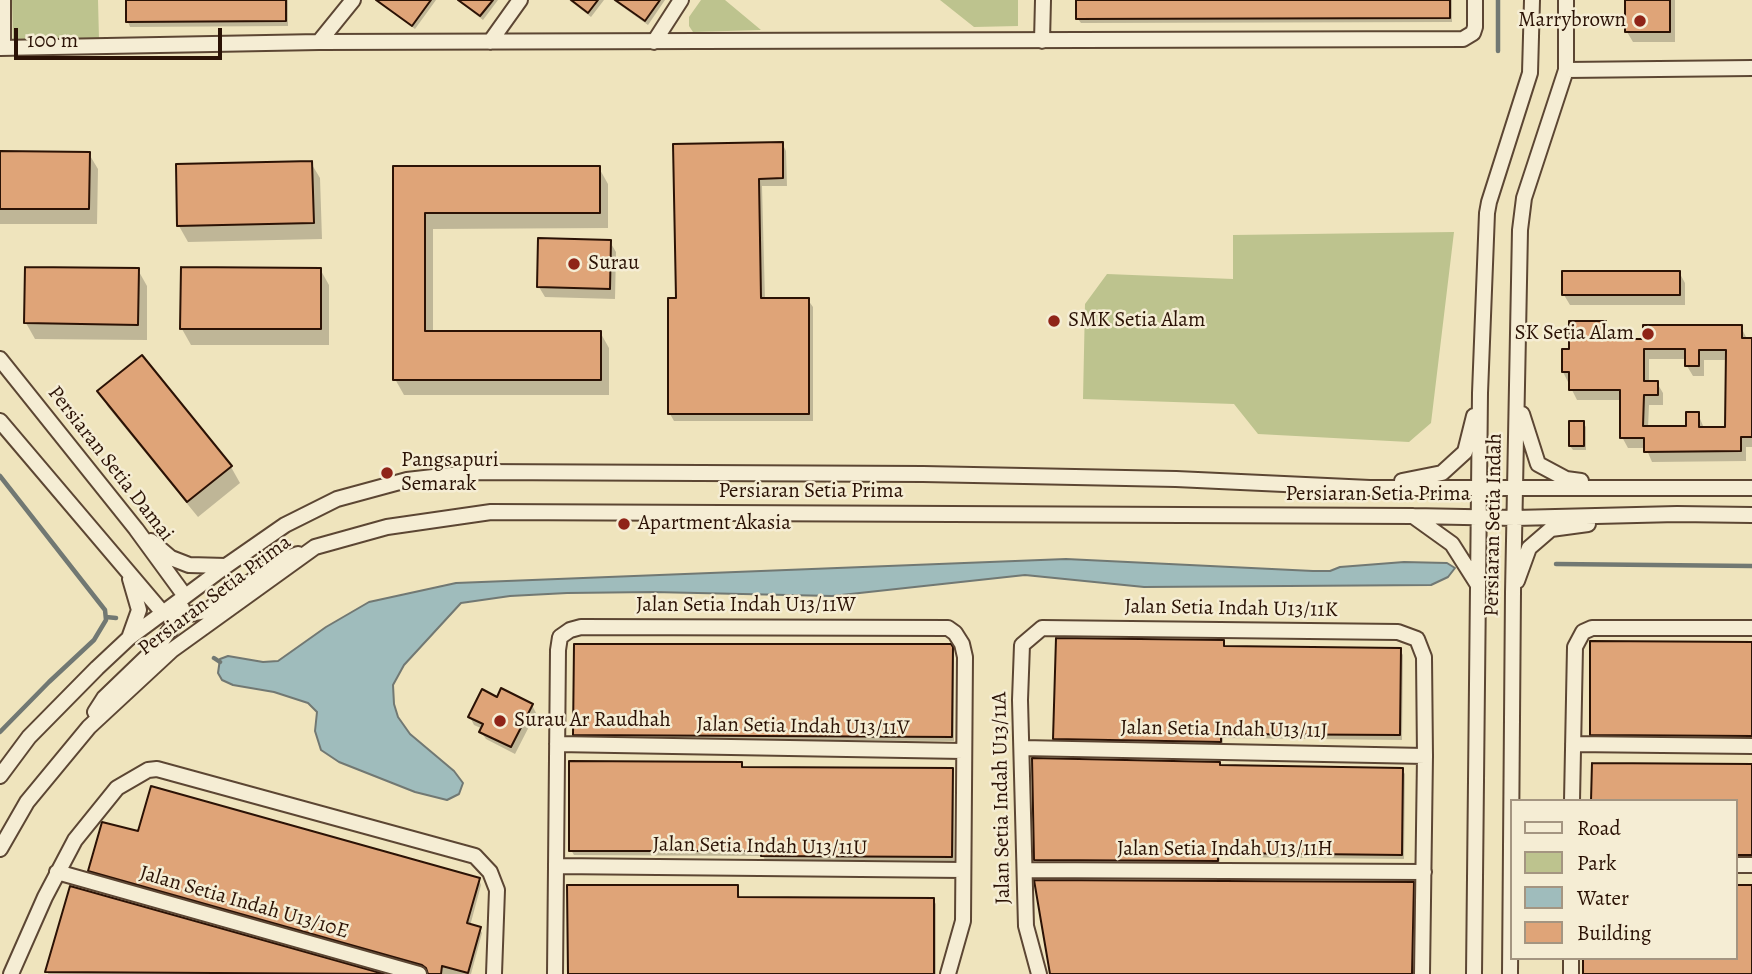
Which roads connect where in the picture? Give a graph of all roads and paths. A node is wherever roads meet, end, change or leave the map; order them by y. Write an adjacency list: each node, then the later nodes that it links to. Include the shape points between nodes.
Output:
1 (3, 0): 13 (street)
2 (353, 0): 10 (street)
3 (520, 0): 11 (street)
4 (681, 0): 12 (street)
5 (1043, 0): 9 (street)
6 (1475, 0): 9 (street, via 1473,33 1463,39)
7 (1532, 0): 17 (street, Persiaran Setia Indah, via 1530,74 1489,202)
8 (1566, 0): 15 (street, Persiaran Setia Indah)
9 (1042, 41): 12 (street)
10 (319, 42): 11 (street); 13 (street)
11 (490, 42): 12 (street)
12 (654, 42)
13 (1, 48)
14 (1752, 68): 15 (street)
15 (1566, 70): 18 (street, Persiaran Setia Indah, via 1524,198)
16 (0, 359): 30 (street, Persiaran Setia Damai)
17 (1480, 393): 21 (street, via 1465,452 1441,473); 22 (street, Persiaran Setia Indah)
18 (1518, 403): 20 (street, via 1538,464 1566,478); 23 (street, Persiaran Setia Indah)
19 (0, 421): 33 (street)
20 (1621, 487): 23 (street, Persiaran Setia Prima); 24 (street, Persiaran Setia Prima)
21 (1370, 488): 22 (street, Persiaran Setia Prima); 32 (street, Persiaran Setia Prima, via 937,474 477,472 407,480 337,499 285,525)
22 (1479, 488): 23 (street, Persiaran Setia Prima); 28 (street, Persiaran Setia Indah)
23 (1516, 488): 29 (street, Persiaran Setia Indah)
24 (1752, 488)
25 (1677, 514): 26 (street, Persiaran Setia Prima); 29 (street, Persiaran Setia Prima); 35 (street, via 1551,529 1529,548)
26 (1752, 515)
27 (1413, 516): 28 (street, Persiaran Setia Prima); 31 (street, Persiaran Setia Prima, via 491,512 387,527); 34 (street, via 1452,544)
28 (1479, 517): 29 (street, Persiaran Setia Prima); 34 (street, Persiaran Setia Indah)
29 (1515, 519): 35 (street, Persiaran Setia Indah)
30 (136, 529): 32 (street, via 171,558 189,565); 36 (street, Persiaran Setia Damai)
31 (315, 547): 38 (street, via 277,562 205,611); 42 (street, Persiaran Setia Prima, via 172,650)
32 (226, 566): 36 (street, Persiaran Setia Prima)
33 (128, 571): 37 (street); 41 (street, via 139,610)
34 (1479, 586): 65 (street, Persiaran Setia Indah)
35 (1513, 592): 50 (street, Persiaran Setia Indah)
36 (185, 596): 37 (street, Persiaran Setia Prima); 38 (street)
37 (163, 613): 38 (street); 41 (street, Persiaran Setia Prima)
38 (180, 616): 42 (street, via 159,645 104,698)
39 (1042, 628): 46 (street, Jalan Setia Indah U13/11A, via 1023,645); 48 (street, Jalan Setia Indah U13/11K, via 1398,632 1417,639 1424,657)
40 (1752, 628): 44 (street, via 1592,628 1583,632 1575,647)
41 (129, 638): 49 (street, Persiaran Setia Prima, via 29,737)
42 (89, 727): 52 (street, Persiaran Setia Prima, via 27,802)
43 (557, 744): 47 (street, Jalan Setia Indah U13/11V); 47 (street, Jalan Setia Indah U13/11W, via 558,650 560,637 569,630 948,628 962,644 965,657); 53 (street)
44 (1573, 744): 45 (street); 51 (street)
45 (1752, 746)
46 (1021, 748): 48 (street, Jalan Setia Indah U13/11J); 55 (street, Jalan Setia Indah U13/11A)
47 (963, 751): 54 (street)
48 (1426, 756): 57 (street)
49 (0, 776)
50 (1511, 799)
51 (1572, 799)
52 (0, 849)
53 (556, 866): 54 (street, Jalan Setia Indah U13/11U); 61 (street)
54 (962, 870): 62 (street, via 963,921)
55 (1025, 870): 57 (street, Jalan Setia Indah U13/11H); 63 (street, Jalan Setia Indah U13/11A, via 1026,926)
56 (57, 872): 58 (street); 59 (street, Jalan Setia Indah U13/10E); 60 (street, via 75,840 117,788 148,770 176,773 475,856 497,890)
57 (1424, 872): 64 (street)
58 (11, 974)
59 (419, 974)
60 (494, 974)
61 (555, 974)
62 (948, 974)
63 (1039, 974)
64 (1422, 974)
65 (1474, 974)

